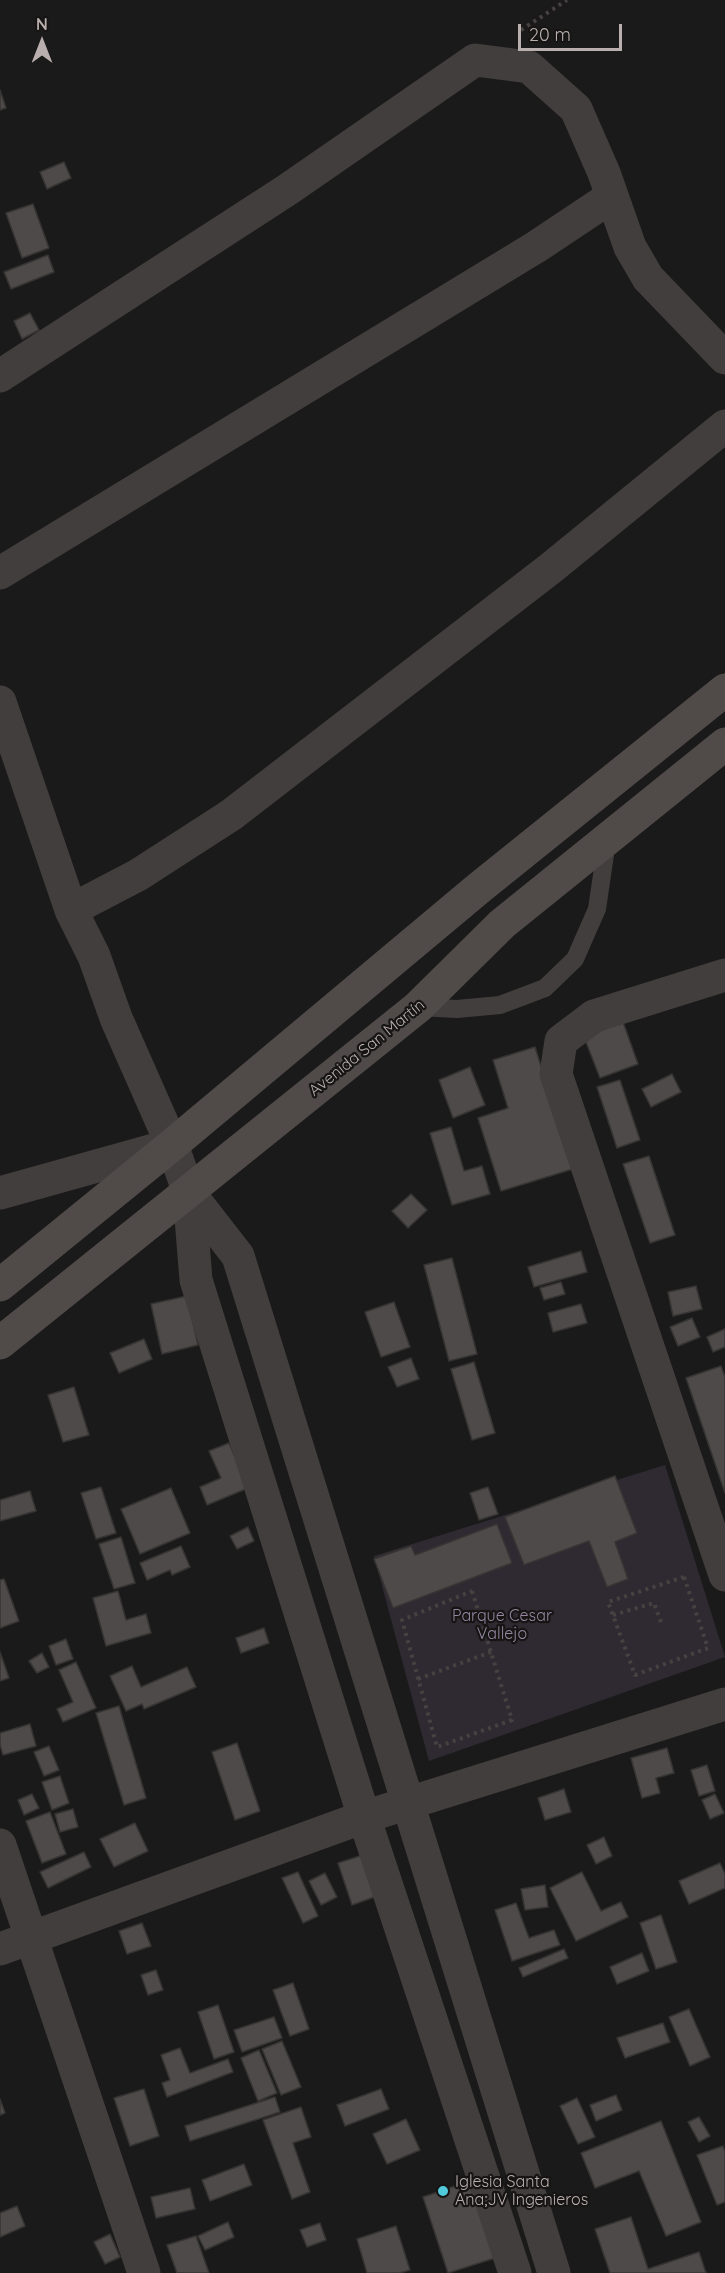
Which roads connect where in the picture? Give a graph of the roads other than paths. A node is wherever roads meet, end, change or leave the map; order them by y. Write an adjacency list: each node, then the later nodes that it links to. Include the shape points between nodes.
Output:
1 (611, 196): 2 (street, via 630,247 648,278); 3 (street, via 576,109 529,67 475,60 287,190); 5 (street, via 536,247)
2 (725, 358)
3 (0, 376)
4 (725, 426): 11 (street, via 551,568 231,814 138,875)
5 (0, 573)
6 (725, 690): 10 (main road)
7 (0, 702): 11 (street)
8 (725, 744): 9 (main road, Avenida San Martín)
9 (607, 839): 12 (main road, Avenida San Martín); 14 (lane, via 597,909 575,959 545,988 500,1005)
10 (479, 888): 12 (main road); 15 (main road)
11 (72, 910): 15 (street)
12 (502, 924): 14 (main road, Avenida San Martín)
13 (725, 975): 20 (street, via 594,1016 561,1041 556,1074)
14 (418, 1007): 17 (main road, Avenida San Martín)
15 (172, 1145): 16 (street); 17 (street); 18 (main road)
16 (0, 1192)
17 (189, 1193): 19 (main road, Avenida San Martín); 22 (street, via 238,1257); 23 (street, via 196,1280)
18 (0, 1285)
19 (0, 1343)
20 (725, 1575)
21 (725, 1704): 22 (street)
22 (408, 1803): 23 (street); 29 (street)
23 (364, 1817): 25 (street); 28 (street)
24 (0, 1845): 25 (street)
25 (32, 1937): 26 (street); 27 (street)
26 (0, 1949)
27 (144, 2273)
28 (515, 2273)
29 (554, 2273)

